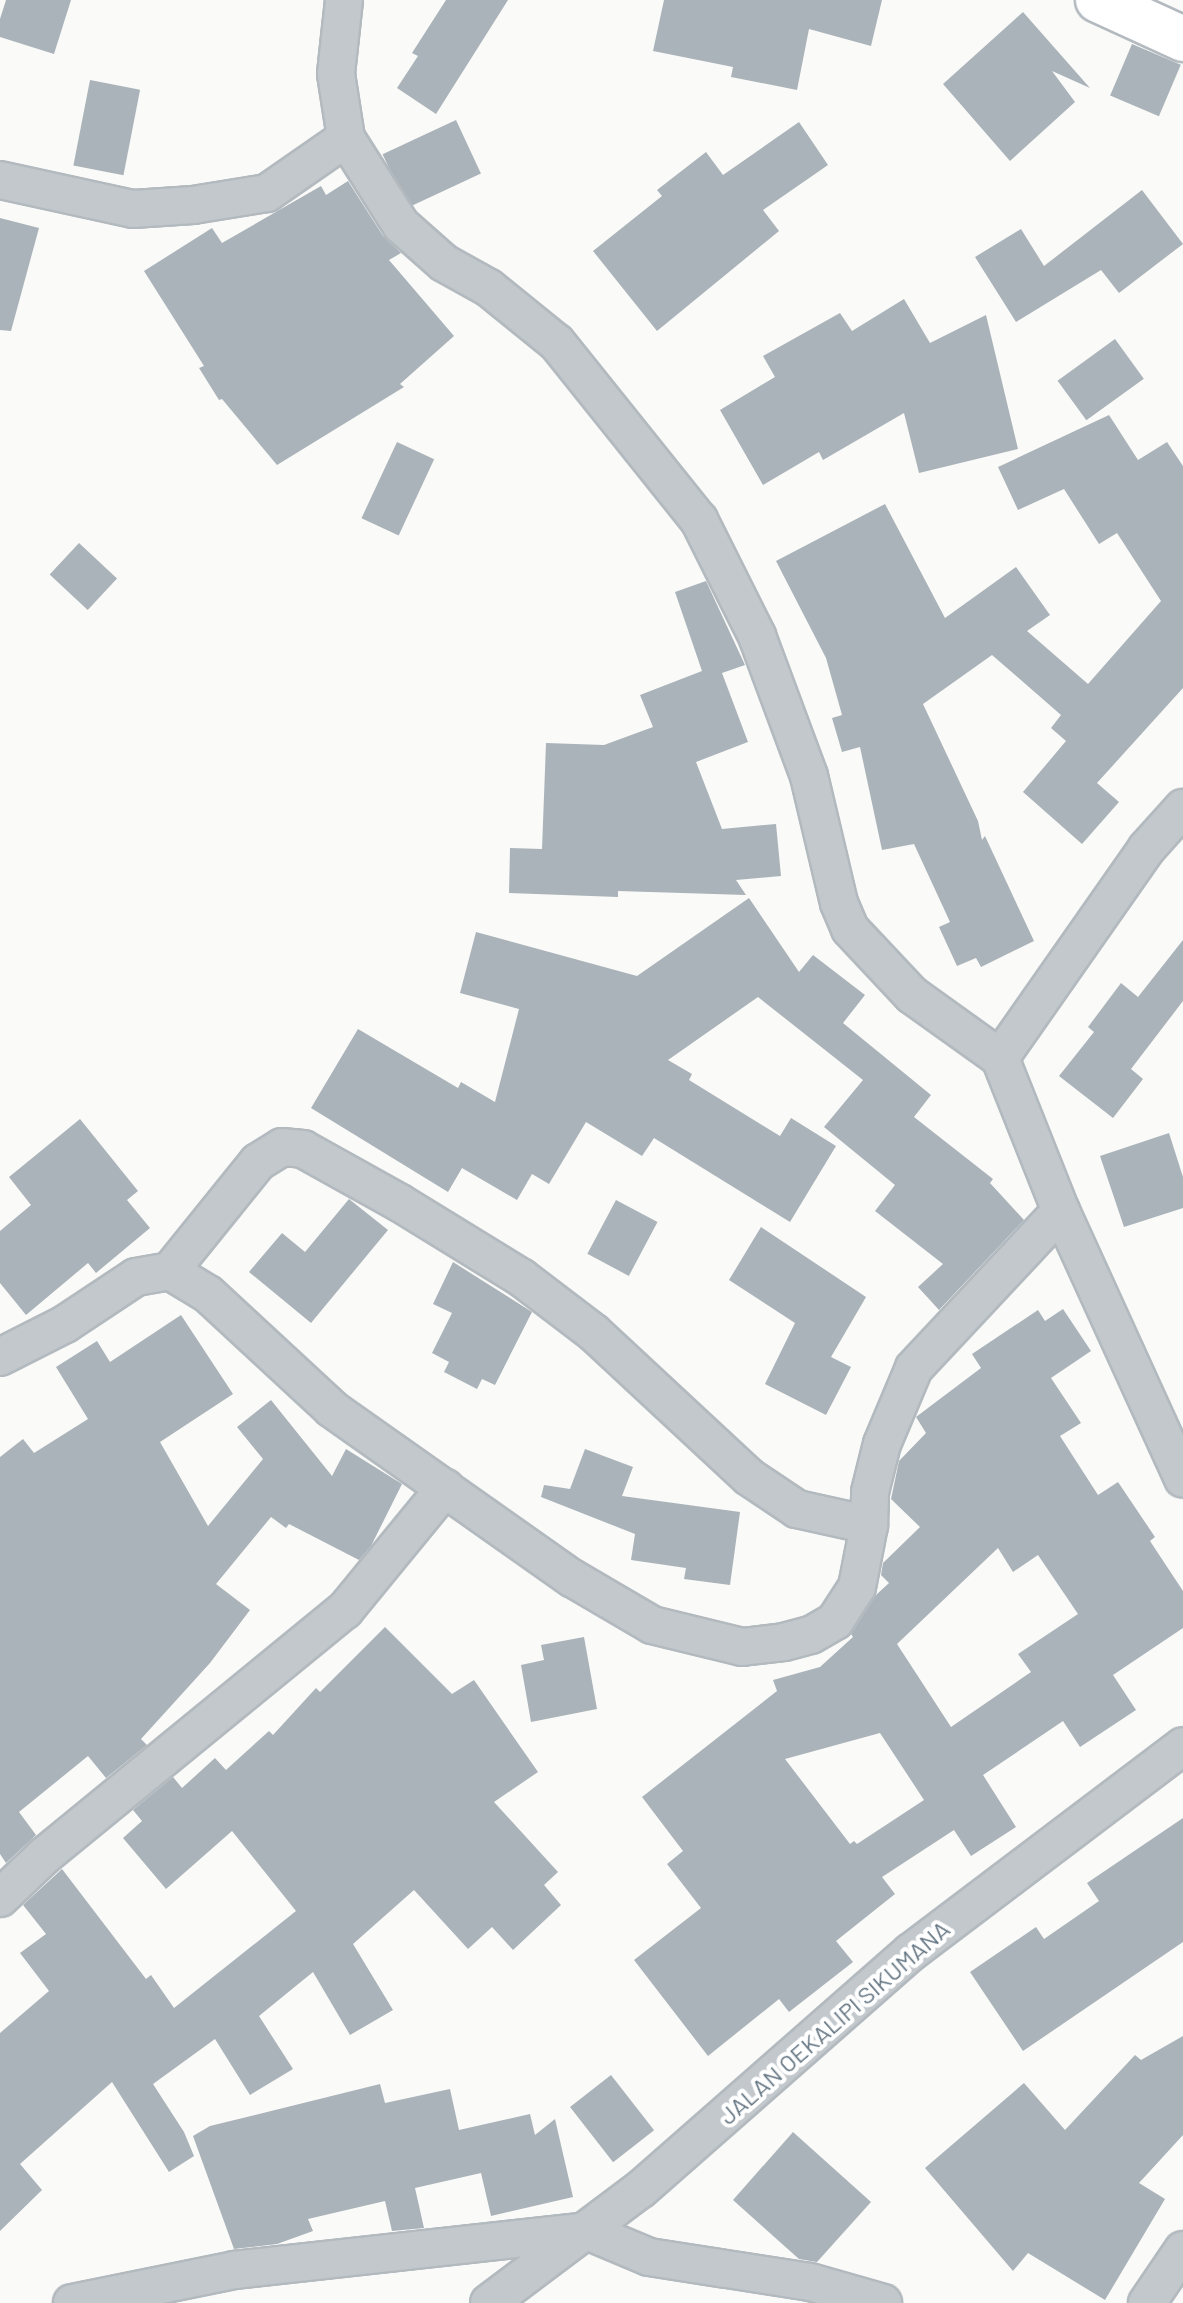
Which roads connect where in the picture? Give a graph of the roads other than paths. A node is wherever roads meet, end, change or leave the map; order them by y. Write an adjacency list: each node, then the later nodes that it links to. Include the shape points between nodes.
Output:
1 (344, 0): 4 (street, via 336,74)
2 (1098, 0): 3 (street)
3 (1183, 39)
4 (346, 138): 5 (street, via 267,193 193,205 133,209); 7 (street, via 401,225 444,263 489,288 557,343 699,520 757,636 809,776 850,929 912,995)
5 (0, 180)
6 (1183, 808): 7 (street, via 1147,848)
7 (1000, 1058): 8 (street)
8 (1061, 1211): 11 (street); 13 (street, via 914,1368 882,1444 870,1492)
9 (170, 1271): 10 (street, via 136,1277 65,1324); 12 (street, via 208,1294 332,1409); 13 (street, via 258,1162 282,1147 303,1149 522,1278 593,1332 749,1477 797,1509)
10 (0, 1357)
11 (1183, 1479)
12 (445, 1488): 13 (street, via 572,1578 652,1625 742,1647 811,1635 835,1621 857,1587); 15 (street, via 345,1610 44,1856)
13 (869, 1525)
14 (1183, 1746): 16 (street, JALAN OEKALIPI SIKUMANA, via 911,1952)
15 (0, 1898)
16 (587, 2231): 18 (street, via 234,2270); 19 (street, JALAN OEKALIPI SIKUMANA); 20 (street, via 649,2257 810,2282)
17 (1183, 2250): 21 (street)
18 (72, 2303)
19 (489, 2303)
20 (883, 2303)
21 (1147, 2303)

